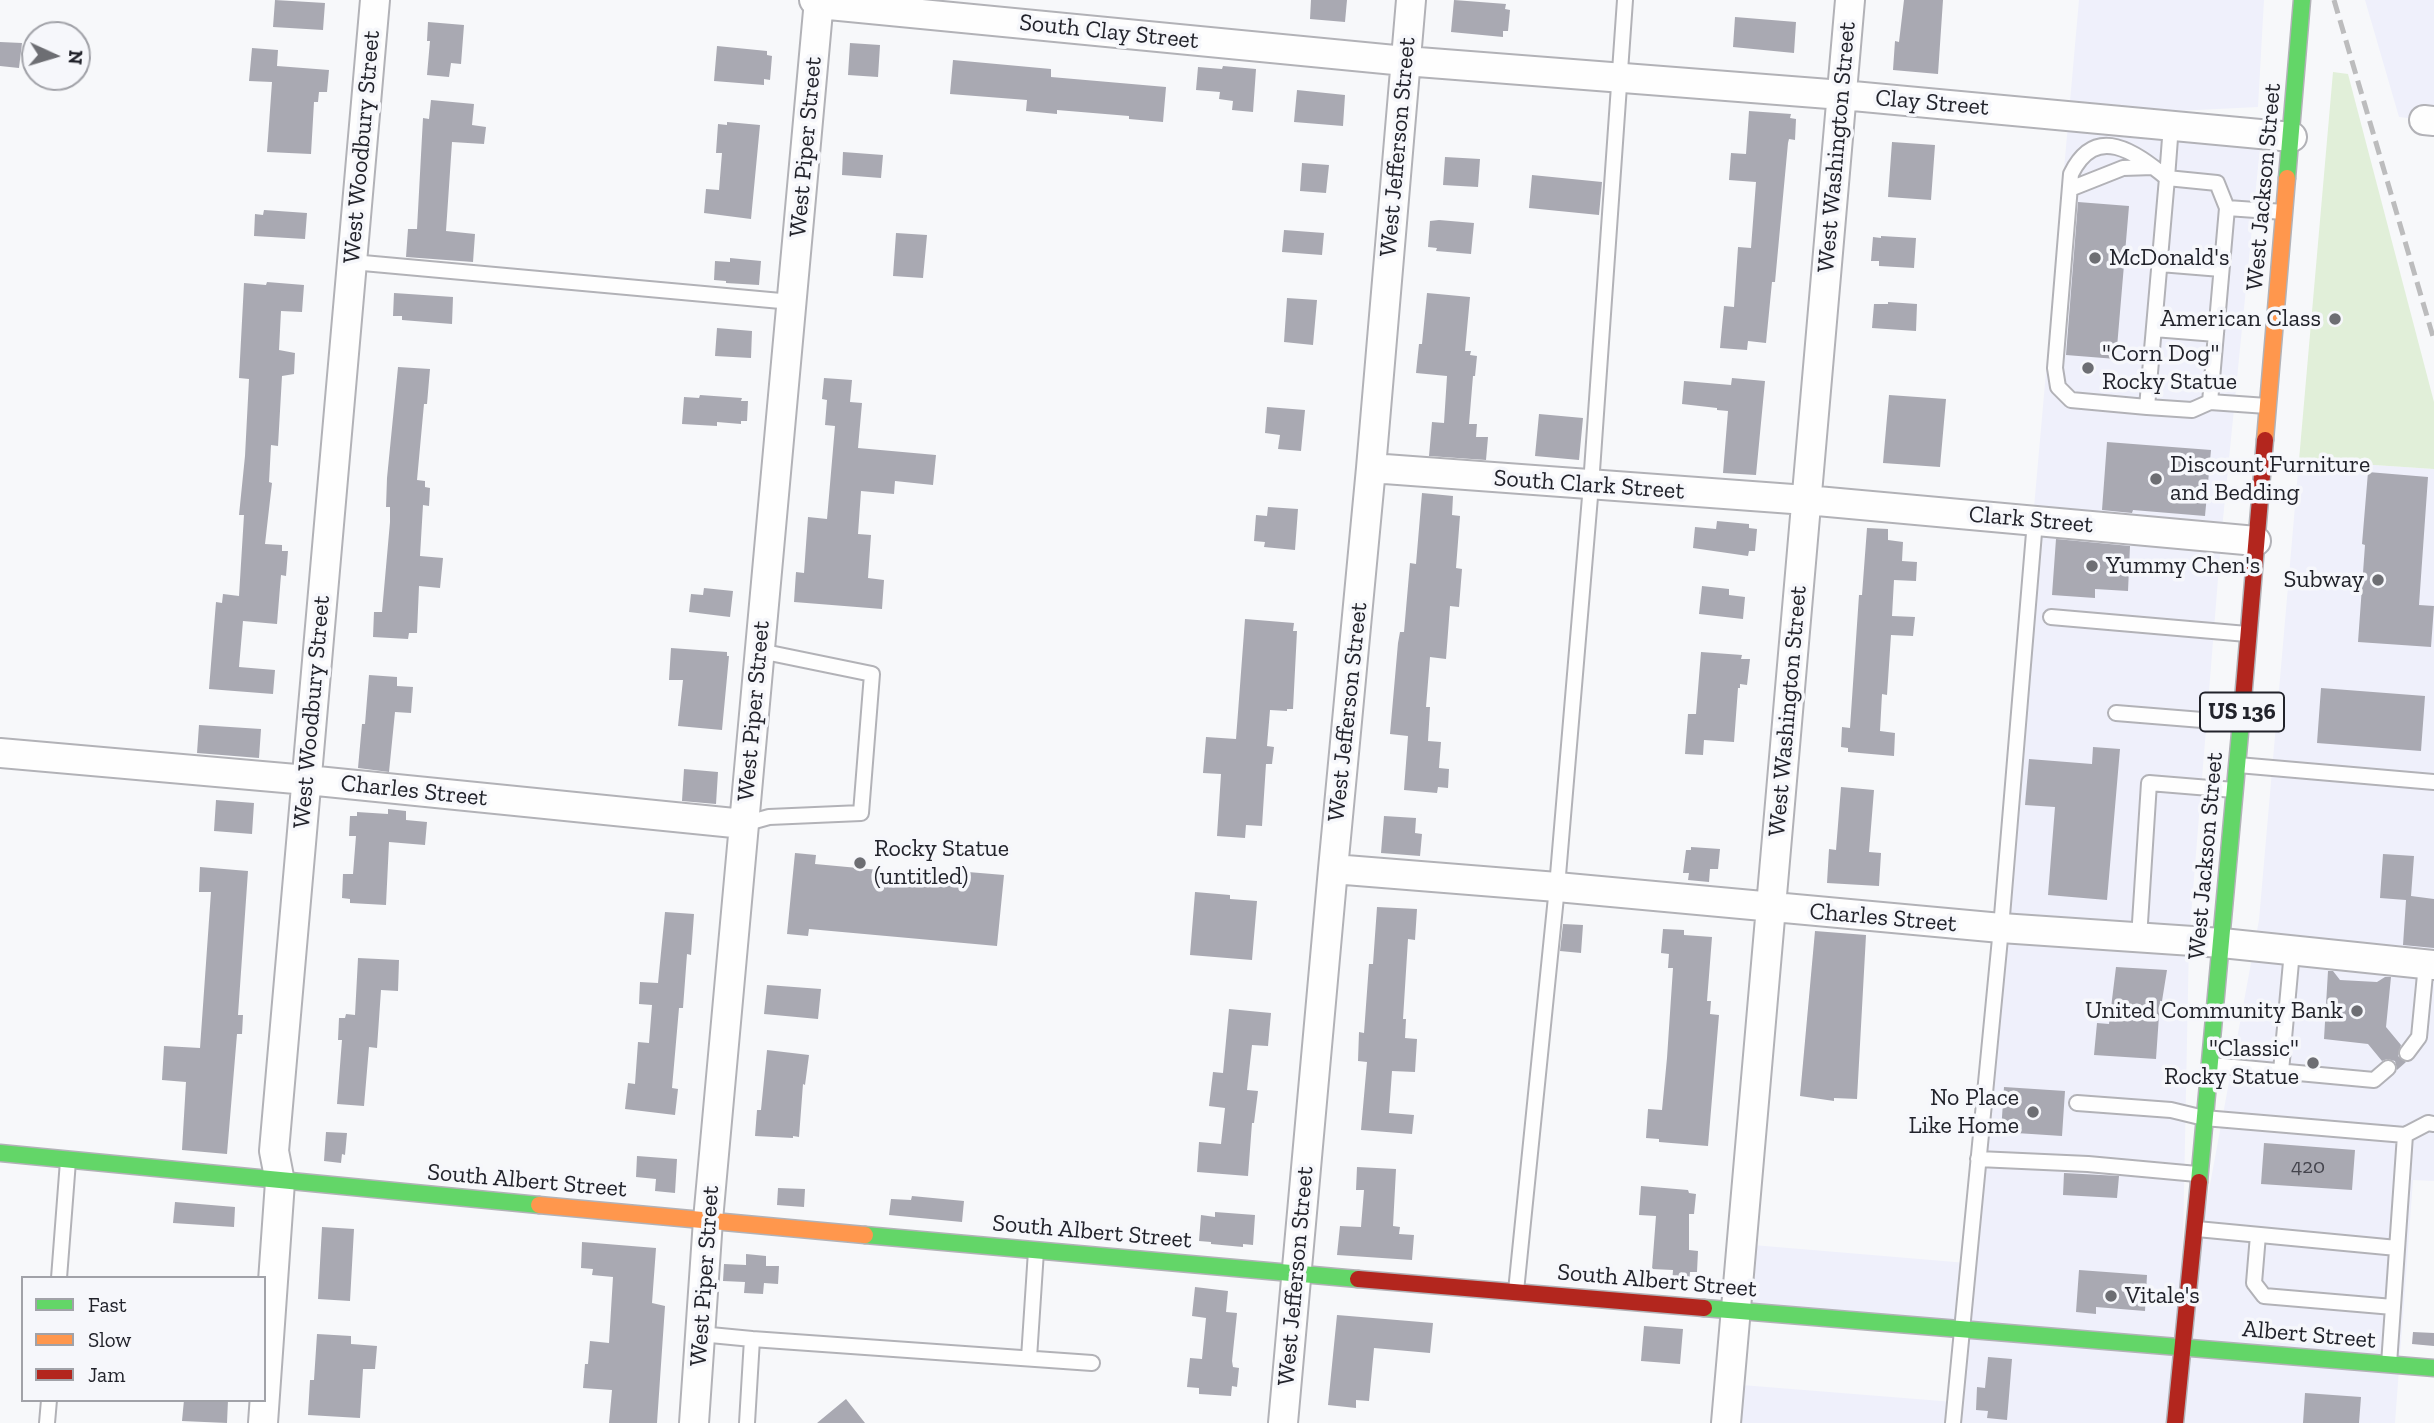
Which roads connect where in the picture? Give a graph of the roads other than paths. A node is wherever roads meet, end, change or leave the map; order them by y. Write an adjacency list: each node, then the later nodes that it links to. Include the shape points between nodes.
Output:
1 (375, 0): 17 (street, West Woodbury Street)
2 (817, 0): 7 (street, South Clay Street); 20 (street, West Piper Street)
3 (1410, 0): 7 (street, West Jefferson Street)
4 (1625, 0): 8 (lane)
5 (1850, 0): 9 (street, West Washington Street)
6 (2302, 0): 11 (street, West Jackson Street / US 136)
7 (1405, 61): 8 (street, Clay Street); 26 (street, West Jefferson Street)
8 (1619, 77): 9 (street, Clay Street); 27 (lane)
9 (1842, 95): 10 (street, Clay Street); 28 (street, West Washington Street)
10 (2171, 125): 11 (street, Clay Street); 13 (lane)
11 (2292, 137): 16 (street, West Jackson Street / US 136)
12 (2153, 167): 13 (lane); 14 (lane, via 2123,168); 14 (lane, via 2140,156 2110,145 2091,149 2078,159)
13 (2167, 178): 15 (lane, via 2217,183); 18 (lane)
14 (2070, 189): 24 (lane, via 2055,368 2058,387 2071,400)
15 (2227, 208): 16 (lane); 19 (lane)
16 (2285, 212): 25 (street, West Jackson Street / US 136)
17 (352, 262): 20 (lane); 38 (street, West Woodbury Street)
18 (2160, 264): 19 (lane); 21 (lane)
19 (2221, 269): 22 (lane)
20 (792, 302): 33 (street, West Piper Street)
21 (2154, 329): 22 (lane); 24 (lane)
22 (2216, 334): 23 (lane)
23 (2210, 402): 24 (lane, via 2192,410); 25 (lane)
24 (2147, 407)
25 (2268, 407): 30 (street, West Jackson Street / US 136)
26 (1371, 468): 27 (street, South Clark Street); 42 (street, West Jefferson Street)
27 (1591, 485): 28 (street, South Clark Street); 43 (lane)
28 (1806, 500): 29 (street, Clark Street); 44 (street, West Washington Street)
29 (2035, 521): 30 (street, Clark Street); 45 (lane)
30 (2256, 541): 32 (street, West Jackson Street / US 136)
31 (2051, 617): 32 (lane)
32 (2249, 634): 35 (street, West Jackson Street / US 136)
33 (760, 651): 41 (street, West Piper Street); 41 (lane, via 872,674 861,813 769,817)
34 (2116, 713): 35 (lane)
35 (2241, 723): 37 (street, West Jackson Street / US 136)
36 (0, 753): 38 (street, Charles Street)
37 (2237, 765): 39 (lane); 40 (street, West Jackson Street / US 136)
38 (307, 780): 41 (street, Charles Street); 62 (street, West Woodbury Street, via 274,1150)
39 (2434, 782)
40 (2235, 790): 46 (lane, via 2149,783); 47 (street, West Jackson Street / US 136)
41 (744, 824): 63 (street, West Piper Street)
42 (1333, 869): 43 (street, Charles Street); 68 (street, West Jefferson Street)
43 (1557, 887): 44 (street, Charles Street); 70 (lane)
44 (1771, 908): 45 (street, Charles Street); 72 (street, West Washington Street)
45 (2001, 928): 46 (street, Charles Street); 59 (lane)
46 (2139, 937): 47 (street, Charles Street)
47 (2222, 943): 48 (street, Charles Street); 51 (street, West Jackson Street / US 136)
48 (2292, 951): 49 (street, Charles Street); 53 (lane)
49 (2430, 965): 50 (lane, via 2419,1037)
50 (2407, 1053)
51 (2210, 1065): 53 (lane); 55 (street, West Jackson Street / US 136)
52 (2388, 1068): 53 (lane, via 2374,1080)
53 (2281, 1071)
54 (2077, 1103): 55 (lane, via 2171,1110)
55 (2204, 1118): 57 (lane); 61 (street, West Jackson Street / US 136)
56 (2434, 1124): 57 (lane)
57 (2405, 1135): 66 (lane)
58 (0, 1153): 60 (street, South Albert Street)
59 (1978, 1159): 61 (lane); 73 (lane)
60 (68, 1160): 62 (street, South Albert Street); 69 (lane)
61 (2198, 1174): 64 (street, West Jackson Street / US 136)
62 (280, 1182): 63 (street, South Albert Street); 81 (street, West Woodbury Street)
63 (708, 1220): 67 (street, South Albert Street); 74 (street, West Piper Street)
64 (2193, 1229): 65 (lane); 76 (street, West Jackson Street / US 136)
65 (2258, 1235): 66 (lane); 71 (lane, via 2254,1283 2263,1296)
66 (2398, 1248): 71 (lane)
67 (1036, 1250): 68 (street, South Albert Street); 77 (lane)
68 (1296, 1274): 70 (street, South Albert Street); 88 (street, West Jefferson Street)
69 (59, 1276)
70 (1516, 1292): 72 (street, South Albert Street)
71 (2393, 1307): 79 (lane)
72 (1735, 1310): 73 (street, South Albert Street); 89 (street, West Washington Street)
73 (1961, 1329): 76 (street, South Albert Street); 90 (lane)
74 (700, 1334): 75 (lane); 86 (street, West Piper Street)
75 (752, 1339): 77 (lane); 87 (lane)
76 (2181, 1347): 79 (street, Albert Street); 91 (street, West Jackson Street / US 136)
77 (1029, 1358): 78 (lane)
78 (1092, 1363)
79 (2389, 1364): 80 (street, Albert Street)
80 (2434, 1368)
81 (266, 1380)
82 (49, 1402): 84 (lane)
83 (264, 1402): 85 (street, West Woodbury Street)
84 (47, 1423)
85 (263, 1423)
86 (694, 1423)
87 (747, 1423)
88 (1283, 1423)
89 (1726, 1423)
90 (1953, 1423)
91 (2175, 1423)

